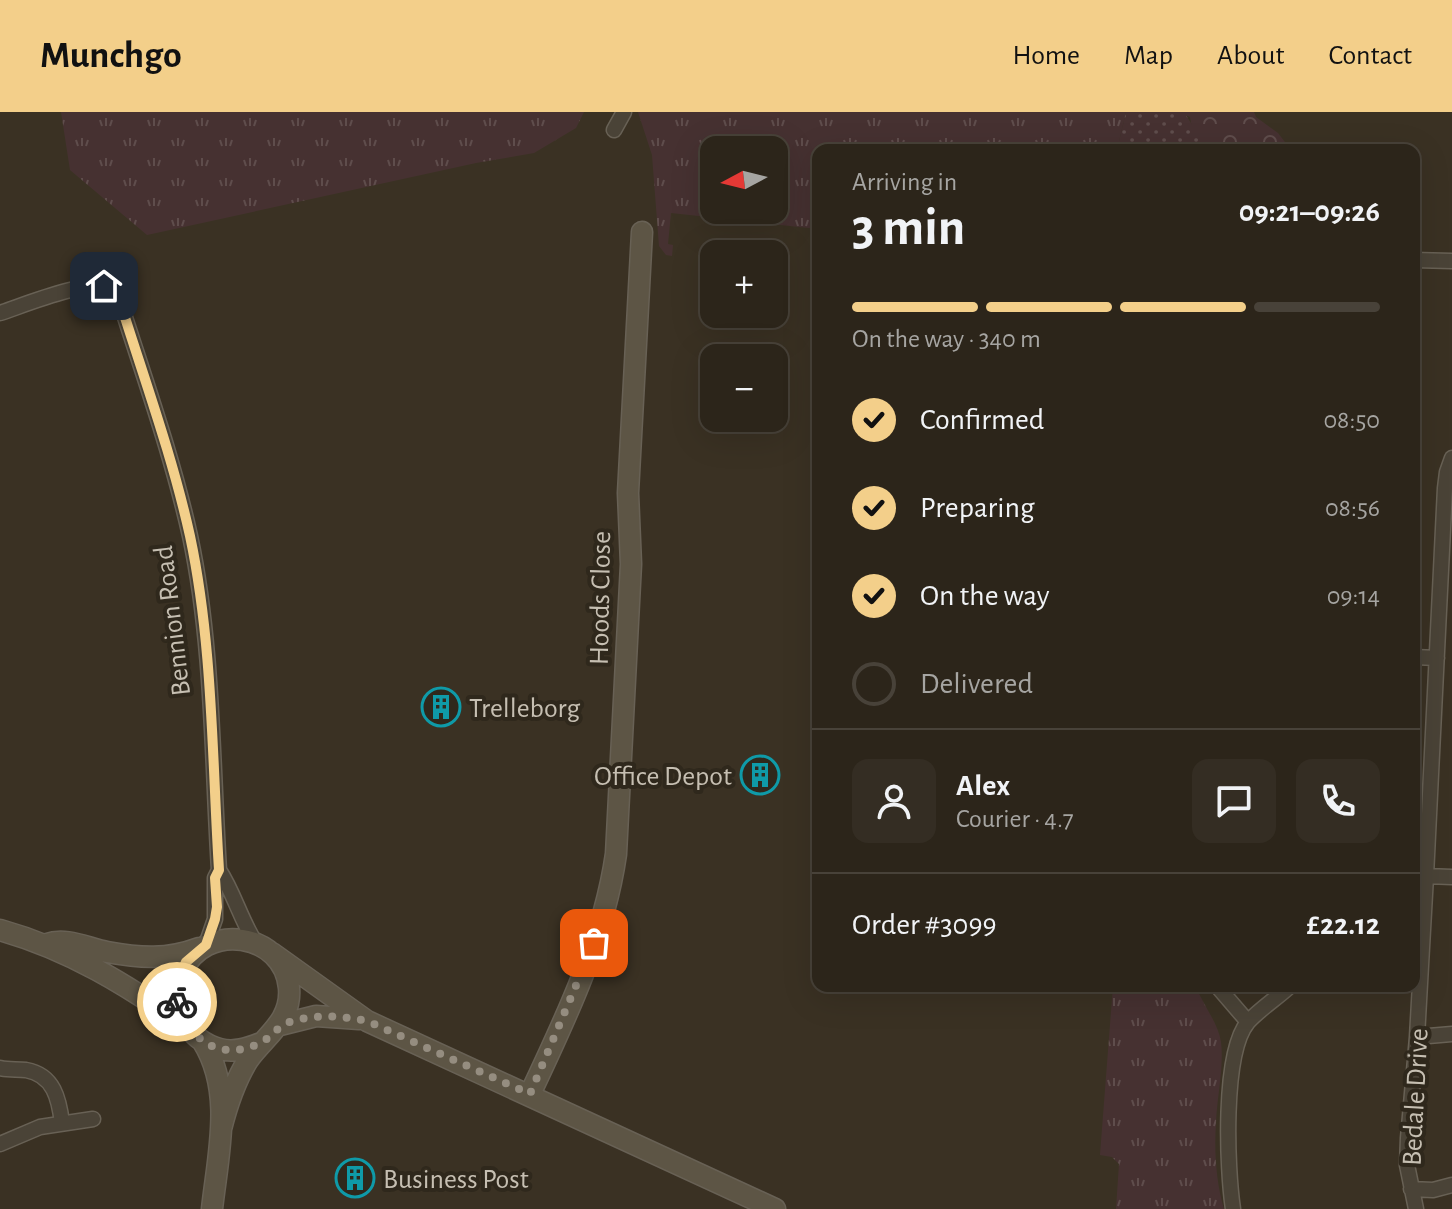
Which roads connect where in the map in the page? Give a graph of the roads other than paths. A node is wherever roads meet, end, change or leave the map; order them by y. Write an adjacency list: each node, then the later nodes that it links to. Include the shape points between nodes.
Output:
1 (624, 112): 2 (street)
2 (614, 130)
3 (642, 232): 29 (street, Hoods Close, via 616,854 601,927)
4 (1420, 260): 5 (street)
5 (1452, 261)
6 (0, 313): 10 (street, Bennion Road, via 68,291 104,286 115,293 122,308 190,537 205,647)
7 (1452, 458): 9 (street, Bedale Drive, via 1445,488)
8 (1420, 657): 9 (street)
9 (1437, 658): 11 (street, Bedale Drive)
10 (219, 870): 15 (street, Bennion Road, via 215,919); 16 (street, Bennion Road, via 239,916)
11 (1426, 876): 12 (street); 17 (street, Bedale Drive)
12 (1452, 877)
13 (0, 930): 14 (street)
14 (47, 944): 15 (street, via 56,940 158,959); 25 (street, via 117,980)
15 (204, 946): 16 (street, via 240,938); 25 (street, via 186,962 178,980 177,1002)
16 (264, 948): 21 (street); 23 (street, via 283,969 289,988)
17 (1420, 983)
18 (1222, 992): 22 (street)
19 (1283, 992): 22 (street)
20 (1420, 992): 26 (street, Bedale Drive)
21 (367, 1021): 23 (street, via 319,1016); 29 (street)
22 (1248, 1022): 38 (street, via 1234,1057 1228,1131)
23 (280, 1025): 27 (street)
24 (1452, 1034): 26 (street)
25 (196, 1036): 27 (street, via 222,1049 243,1050); 32 (street, via 216,1068)
26 (1417, 1037): 35 (street, Bedale Drive, via 1408,1138)
27 (261, 1043): 32 (street, via 239,1079)
28 (0, 1068): 31 (street, via 26,1070 48,1081 59,1100)
29 (530, 1094): 37 (street)
30 (93, 1119): 31 (street)
31 (62, 1123): 33 (street)
32 (221, 1129): 36 (street)
33 (0, 1144)
34 (1452, 1185): 35 (street)
35 (1411, 1189): 39 (street, Bedale Drive)
36 (212, 1209)
37 (775, 1209)
38 (1233, 1209)
39 (1416, 1209)

